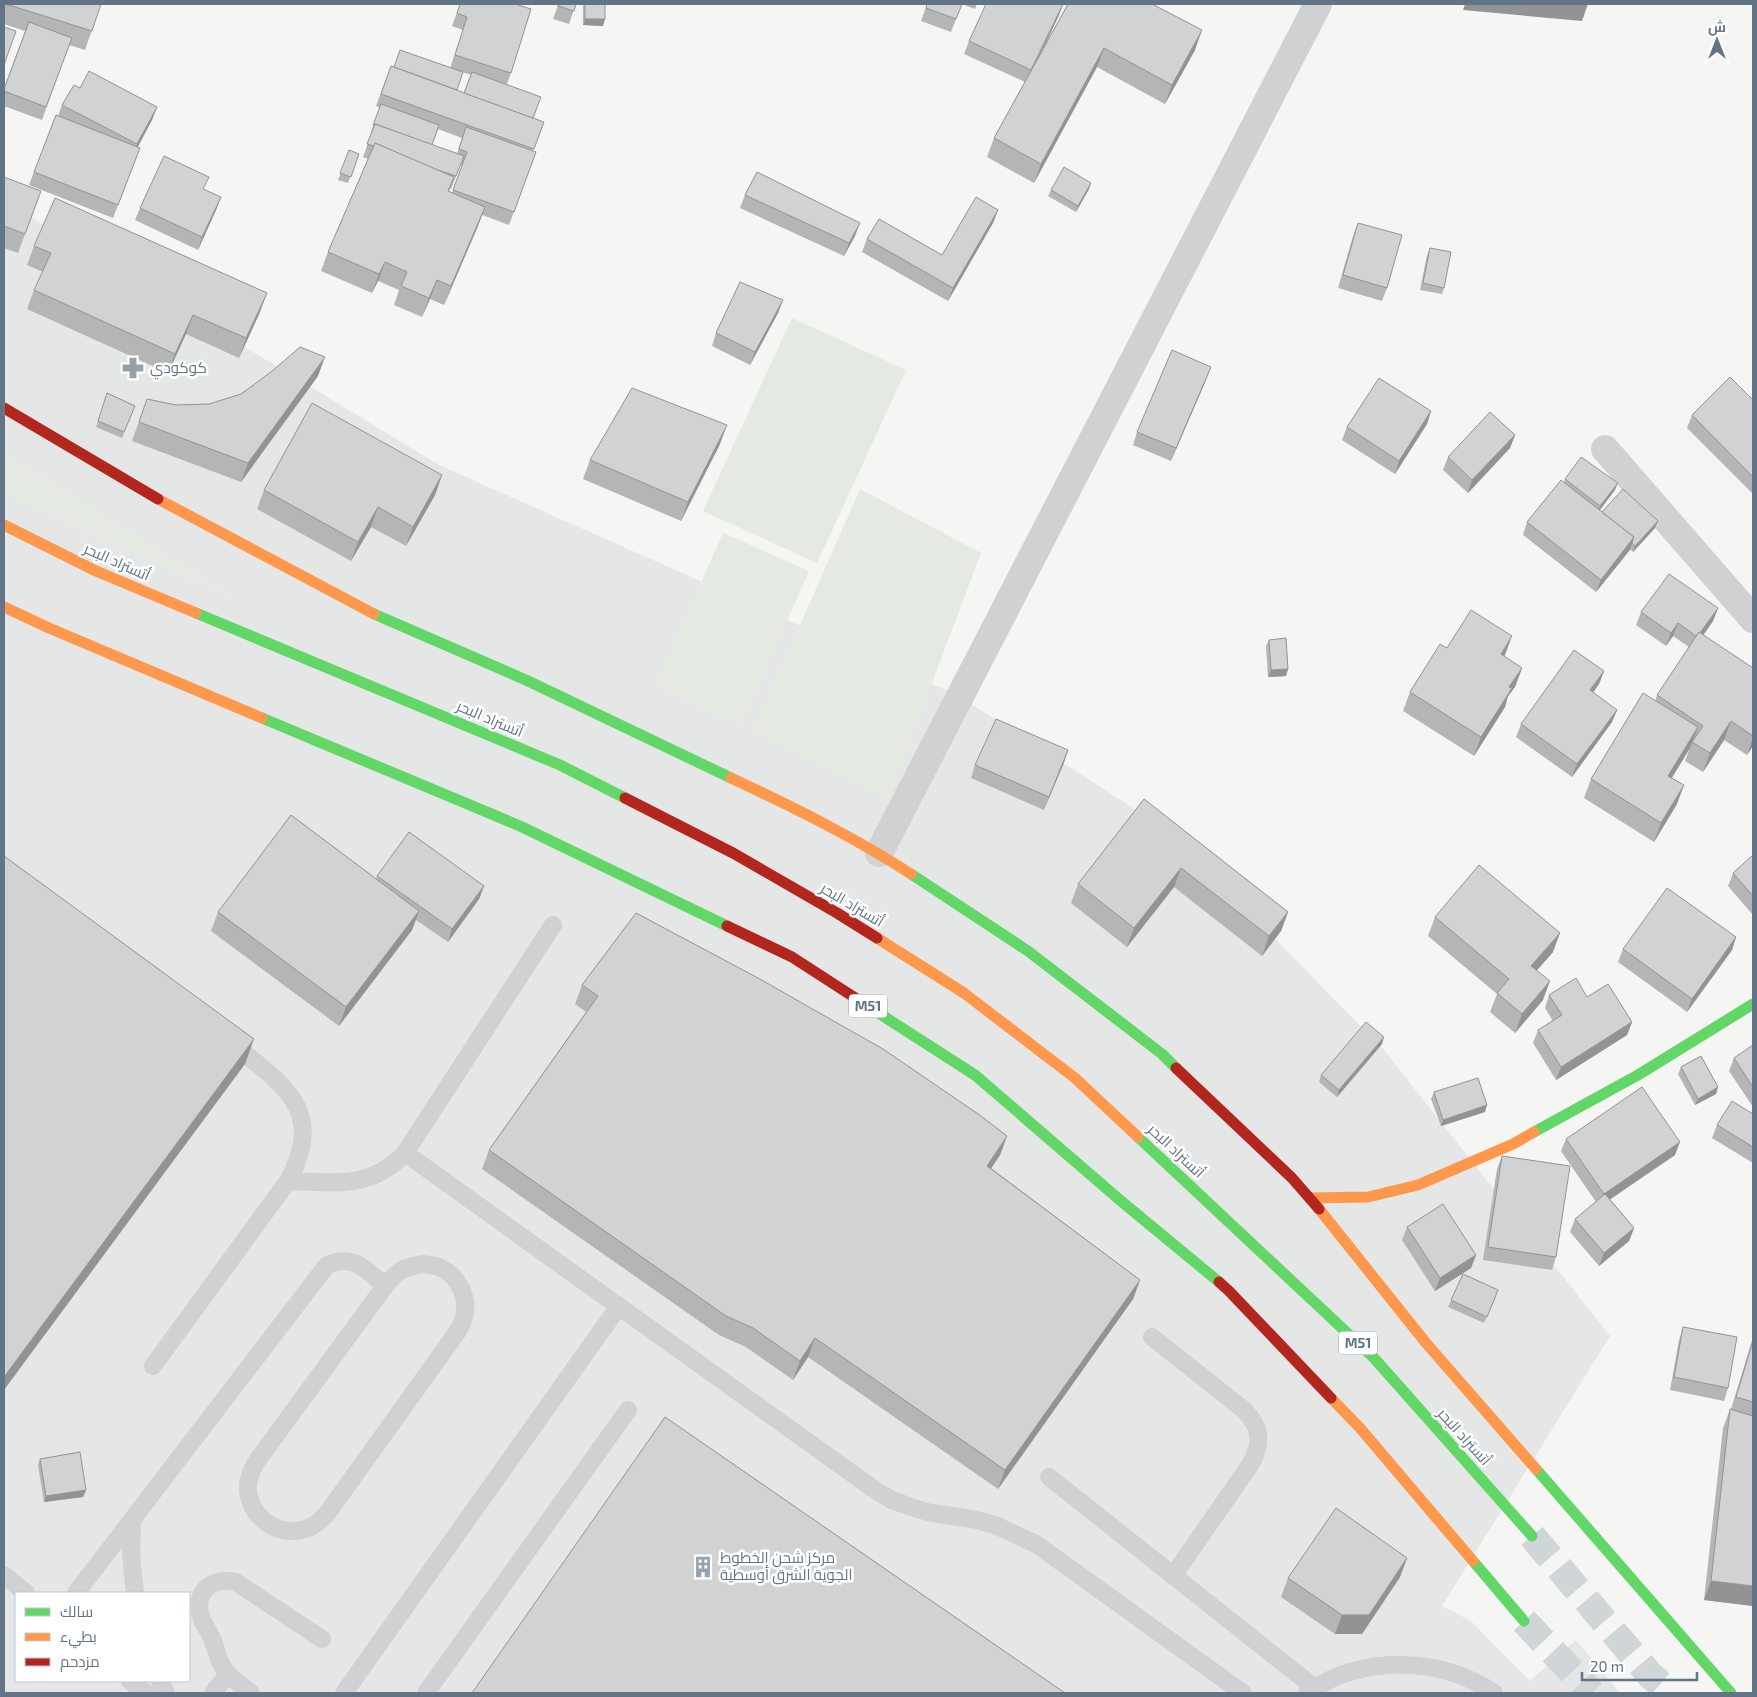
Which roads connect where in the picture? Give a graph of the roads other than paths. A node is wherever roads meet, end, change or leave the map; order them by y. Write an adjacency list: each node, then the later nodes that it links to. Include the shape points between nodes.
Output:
1 (1318, 4): 7 (street)
2 (4, 408): 7 (main road, via 135,487 371,613 526,680)
3 (1604, 449): 6 (street)
4 (4, 526): 21 (main road, أتستراد البحر / M51, via 96,571 560,765 733,853 837,913 964,993 1075,1078 1374,1358)
5 (4, 607): 27 (main road, M51, via 529,830 792,958 975,1075 1229,1291 1360,1428)
6 (1753, 619)
7 (879, 853): 13 (main road, via 1028,951 1162,1054)
8 (554, 926): 11 (lane)
9 (1753, 1004): 13 (main road, via 1638,1075 1513,1144 1418,1185 1368,1197)
10 (216, 1030): 12 (lane, via 274,1078 298,1107 303,1144)
11 (406, 1153): 12 (lane, via 383,1173 369,1178 339,1182); 15 (lane)
12 (288, 1181): 17 (lane)
13 (1310, 1198): 39 (main road, via 1426,1343)
14 (385, 1286): 14 (lane, via 250,1474 251,1504 258,1516 270,1526 285,1531 300,1530 314,1525 326,1515 458,1331 465,1303 461,1287 439,1267 408,1266); 20 (lane, via 356,1263 346,1260 327,1265)
15 (619, 1306): 35 (lane); 37 (lane, via 875,1490 912,1508 995,1525 1036,1544)
16 (1152, 1336): 23 (lane, via 1244,1410 1254,1422 1259,1436 1250,1465)
17 (153, 1366)
18 (628, 1410): 36 (lane)
19 (1049, 1477): 23 (lane)
20 (132, 1521): 25 (lane); 26 (lane)
21 (1532, 1536)
22 (4, 1574): 24 (lane)
23 (1173, 1576): 31 (lane)
24 (25, 1592)
25 (77, 1592)
26 (135, 1592)
27 (1524, 1621)
28 (322, 1639): 29 (lane, via 236,1582 217,1581 202,1594 200,1613)
29 (228, 1674): 33 (lane); 34 (lane)
30 (131, 1682): 32 (lane)
31 (1311, 1691): 38 (lane, via 1341,1675 1399,1664 1457,1674)
32 (146, 1693)
33 (213, 1693)
34 (251, 1693)
35 (344, 1693)
36 (426, 1693)
37 (1243, 1693)
38 (1494, 1693)
39 (1731, 1693)

